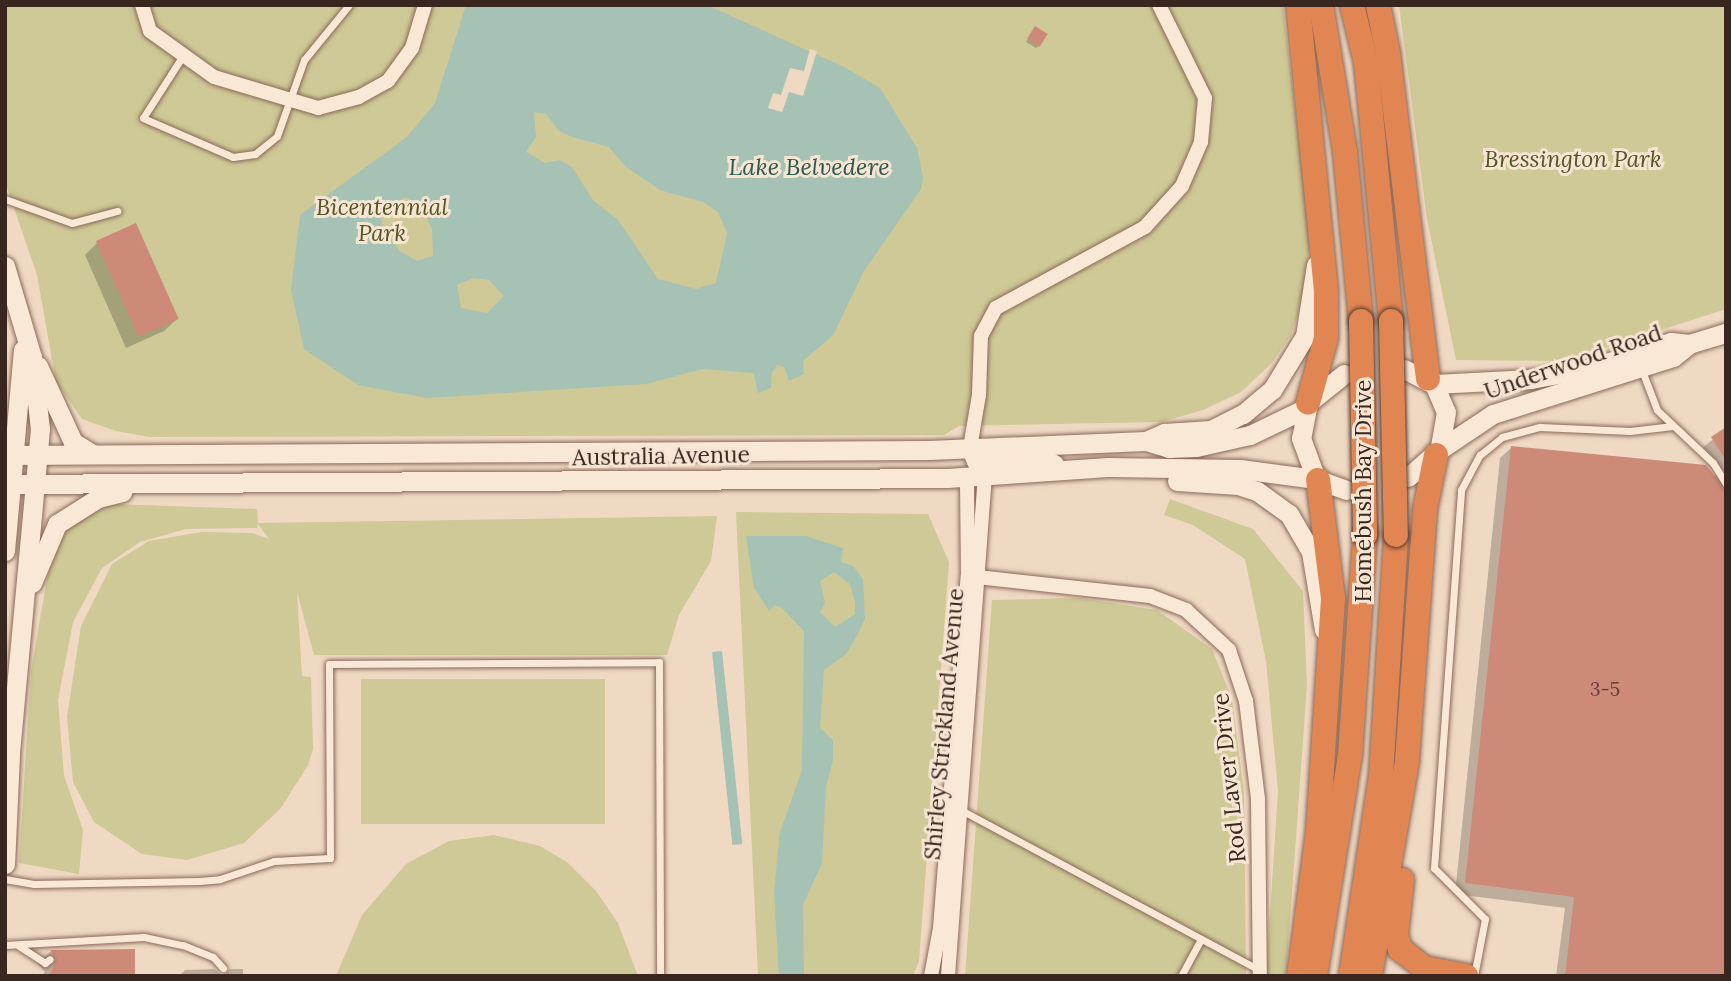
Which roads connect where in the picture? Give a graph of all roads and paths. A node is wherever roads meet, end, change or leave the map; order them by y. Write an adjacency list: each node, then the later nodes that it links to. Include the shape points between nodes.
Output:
1 (142, 5): 9 (street, via 150,31)
2 (349, 5): 10 (lane, via 304,60)
3 (425, 5): 10 (street, via 412,48 388,81 359,97 318,108)
4 (1159, 5): 25 (street, via 1205,98 1200,142 1182,187 1145,227 996,308 981,336 979,395)
5 (1298, 5): 13 (highway)
6 (1321, 5): 58 (highway, Homebush Bay Drive, bridge, via 1345,152 1362,321 1365,535 1350,756)
7 (1352, 5): 59 (highway, Homebush Bay Drive, bridge, via 1366,62 1391,321 1396,535 1381,776)
8 (1378, 5): 21 (highway)
9 (182, 57): 10 (street, via 214,77); 10 (lane, via 143,118 196,144 233,157 255,154 277,136)
10 (288, 102)
11 (5, 199): 12 (lane, via 72,223)
12 (117, 211)
13 (1322, 214): 22 (highway, via 1326,338); 24 (main road, via 1308,322 1283,377 1257,405 1227,423 1195,434 1164,433)
14 (5, 266): 17 (main road)
15 (1726, 333): 16 (main road, Underwood Road)
16 (1689, 344): 18 (main road, Underwood Road, via 1673,357); 21 (main road, Underwood Road, via 1671,342 1543,377)
17 (28, 349): 27 (main road); 28 (main road); 29 (main road, via 73,442)
18 (1641, 367): 23 (lane, via 1657,410); 26 (main road, Underwood Road, via 1493,414)
19 (1405, 369): 21 (main road)
20 (1344, 374): 22 (main road, Australia Avenue)
21 (1431, 382): 26 (main road, via 1447,412)
22 (1307, 406): 24 (main road, Australia Avenue, via 1227,442 1169,448); 33 (main road, via 1301,446)
23 (1674, 426): 36 (lane, via 1713,463); 62 (lane, via 1630,432 1541,427 1502,437 1480,455 1461,490 1434,868 1485,919)
24 (1146, 441): 25 (main road, Australia Avenue)
25 (970, 448): 29 (main road, Australia Avenue); 30 (main road, via 976,460 1042,459)
26 (1438, 452): 32 (main road, Underwood Road); 43 (highway, via 1425,509)
27 (10, 455): 28 (main road, Australia Avenue); 34 (main road)
28 (39, 455): 29 (main road, Australia Avenue); 35 (main road)
29 (95, 455)
30 (1075, 470): 31 (main road, Australia Avenue); 33 (main road, Australia Avenue, via 1240,469); 42 (main road, via 1105,479 1238,485 1281,507 1303,532 1311,552)
31 (976, 476): 37 (main road, Australia Avenue); 40 (street, Shirley Strickland Avenue)
32 (1408, 477)
33 (1317, 480): 38 (main road, Australia Avenue); 42 (highway, via 1333,579)
34 (8, 484): 35 (main road, Australia Avenue); 39 (main road)
35 (36, 484): 37 (main road, Australia Avenue); 41 (main road)
36 (1726, 484)
37 (155, 485): 41 (main road, via 98,498 57,524)
38 (1346, 490)
39 (5, 551)
40 (973, 577): 44 (street, Shirley Strickland Avenue); 52 (street, Rod Laver Drive, via 1090,587 1169,601 1202,620 1229,650 1246,701 1257,787); 54 (street, Shirley Strickland Avenue, via 940,928)
41 (23, 611): 45 (main road)
42 (1329, 674): 57 (highway, via 1318,831)
43 (1407, 761): 60 (highway); 61 (highway, via 1410,822 1396,936 1400,949 1417,964)
44 (960, 810): 47 (lane); 55 (street, Shirley Strickland Avenue)
45 (5, 864)
46 (5, 878): 53 (lane, via 34,884 199,881 274,861 330,858 329,664 659,662)
47 (1201, 939): 52 (lane); 56 (lane)
48 (5, 945): 49 (lane)
49 (18, 945): 50 (lane, via 45,963); 51 (lane, via 144,937 183,945 213,957)
50 (50, 959)
51 (223, 968)
52 (1260, 974)
53 (660, 976)
54 (931, 976)
55 (948, 976)
56 (1181, 976)
57 (1299, 976)
58 (1315, 976)
59 (1351, 976)
60 (1370, 976)
61 (1466, 976)
62 (1474, 976)

